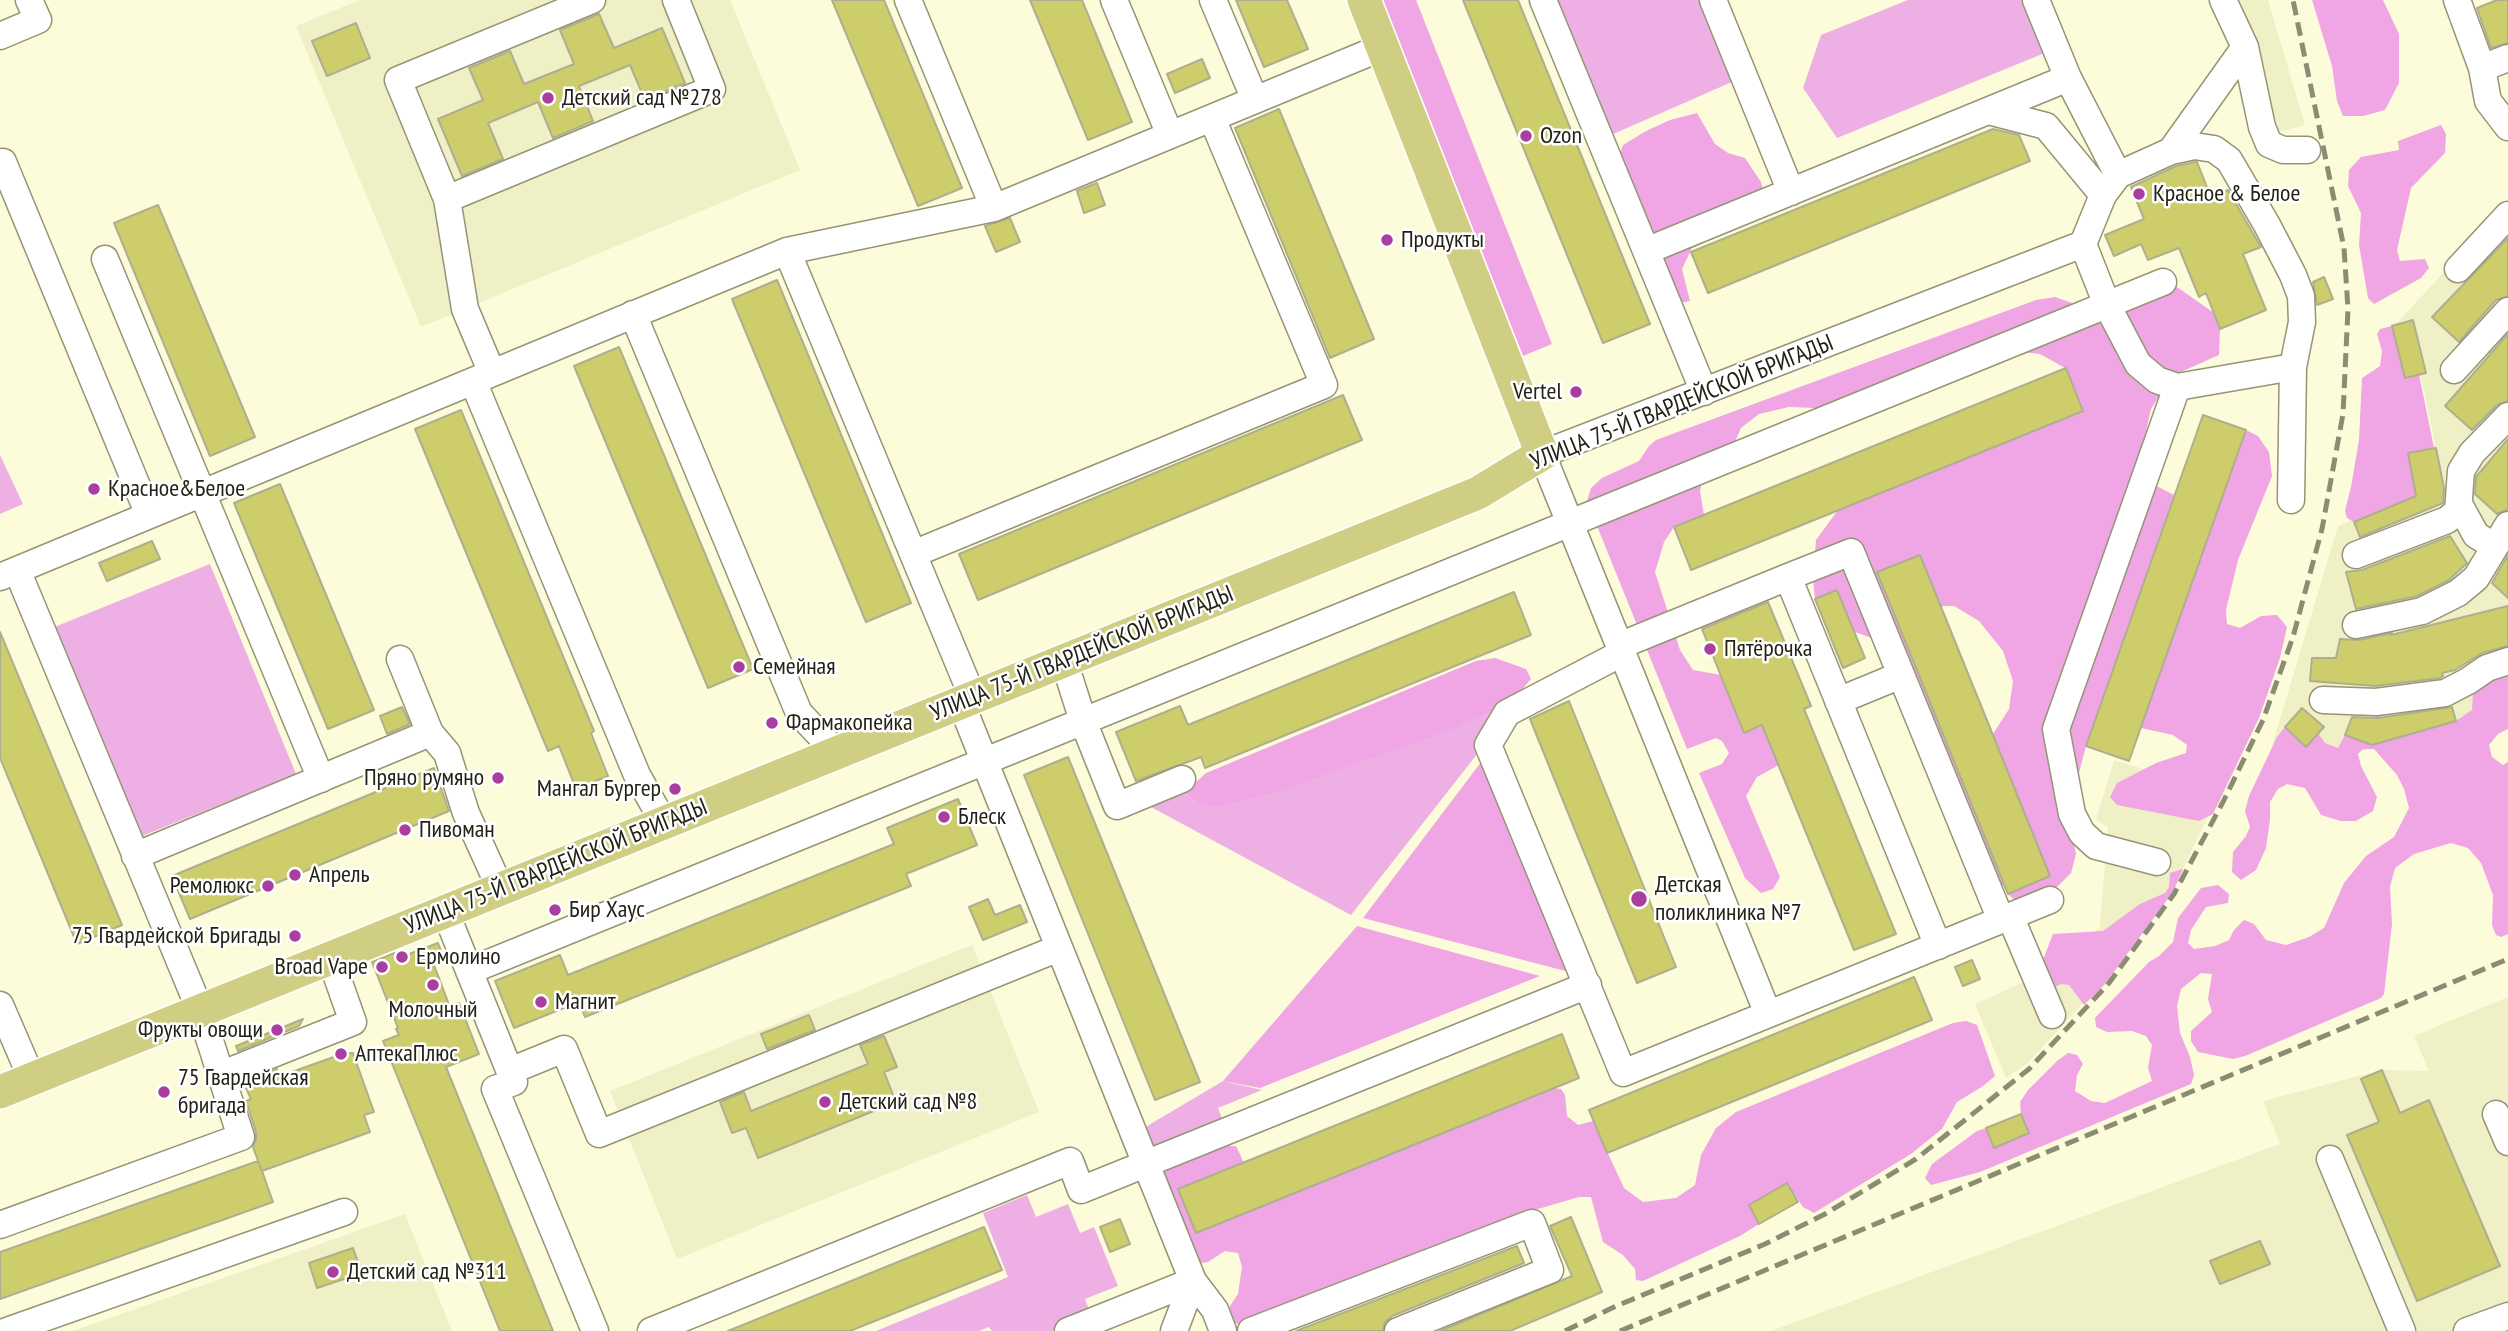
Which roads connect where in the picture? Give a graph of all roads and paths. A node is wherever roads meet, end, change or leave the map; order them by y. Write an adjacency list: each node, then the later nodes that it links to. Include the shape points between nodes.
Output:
1 (29, 0): 13 (street, via 38,20)
2 (592, 0): 29 (street, via 398,80)
3 (676, 0): 29 (street, via 712,89)
4 (908, 0): 30 (street)
5 (1114, 0): 23 (street)
6 (1213, 0): 19 (street)
7 (1364, 0): 14 (main road)
8 (1543, 0): 34 (street)
9 (1713, 0): 28 (street)
10 (2036, 0): 18 (street)
11 (2223, 0): 15 (street)
12 (2457, 0): 17 (street)
13 (0, 36)
14 (1383, 47): 19 (street); 47 (main road)
15 (2245, 47): 24 (street); 25 (street, via 2269,144 2283,150)
16 (2508, 58): 17 (street)
17 (2482, 68): 22 (street, via 2488,101)
18 (2068, 78): 20 (street); 27 (street)
19 (1255, 100): 21 (street)
20 (1988, 111): 27 (street, via 2046,126); 28 (street)
21 (1212, 118): 23 (street); 54 (street, via 1324,385)
22 (2508, 127)
23 (1170, 135): 30 (street)
24 (2171, 150): 27 (street); 41 (street, via 2214,149 2229,160 2244,183 2301,296 2302,322)
25 (2307, 150)
26 (3, 162): 51 (street)
27 (2110, 185): 32 (street)
28 (1791, 192): 34 (street)
29 (447, 199): 43 (street, via 465,309)
30 (994, 208): 33 (street)
31 (2508, 215): 36 (street)
32 (2084, 244): 38 (street); 45 (street, УЛИЦА 75-Й ГВАРДЕЙСКОЙ БРИГАДЫ)
33 (787, 251): 40 (street); 54 (street)
34 (1646, 251): 45 (street)
35 (105, 259): 48 (street)
36 (2458, 269)
37 (2163, 282): 38 (street)
38 (2107, 305): 44 (street, via 2137,364 2157,380); 52 (street)
39 (2508, 311): 42 (street)
40 (633, 314): 43 (street); 69 (street, via 799,713)
41 (2292, 367): 44 (street); 49 (street)
42 (2454, 370)
43 (482, 377): 48 (street); 73 (street, via 637,775)
44 (2177, 387): 75 (street, via 2056,729 2072,814 2082,832 2096,846)
45 (1704, 392): 47 (street, УЛИЦА 75-Й ГВАРДЕЙСКОЙ БРИГАДЫ)
46 (2508, 416): 50 (street, via 2472,453 2462,471)
47 (1542, 454): 52 (street); 61 (main road, УЛИЦА 75-Й ГВАРДЕЙСКОЙ БРИГАДЫ, via 1478,493)
48 (202, 493): 51 (street); 71 (street)
49 (2291, 500)
50 (2460, 506): 53 (street, via 2476,535); 55 (street, via 2447,520)
51 (149, 515): 56 (street)
52 (1570, 523): 59 (street); 67 (street)
53 (2501, 536): 58 (street, via 2476,578 2458,593 2422,611)
54 (912, 554): 65 (street)
55 (2356, 555)
56 (8, 574): 74 (street)
57 (1788, 578): 59 (street); 63 (street, via 1851,552); 66 (street)
58 (2356, 625)
59 (1621, 649): 84 (street, via 1507,713 1489,745); 87 (street)
60 (400, 659): 68 (street)
61 (1064, 661): 65 (main road, УЛИЦА 75-Й ГВАРДЕЙСКОЙ БРИГАДЫ); 67 (street)
62 (2508, 662): 64 (street, via 2487,668 2445,693 2376,702)
63 (1901, 675): 66 (street); 79 (street)
64 (2323, 700)
65 (967, 701): 69 (main road, УЛИЦА 75-Й ГВАРДЕЙСКОЙ БРИГАДЫ); 70 (street)
66 (1838, 701): 80 (street)
67 (1083, 721): 70 (street); 72 (street, via 1117,806)
68 (430, 733): 71 (street); 76 (street, via 447,753 466,813)
69 (837, 753): 73 (main road, УЛИЦА 75-Й ГВАРДЕЙСКОЙ БРИГАДЫ)
70 (984, 762): 81 (street); 83 (street)
71 (321, 779): 74 (street)
72 (1182, 779)
73 (664, 823): 76 (main road, УЛИЦА 75-Й ГВАРДЕЙСКОЙ БРИГАДЫ)
74 (135, 856): 86 (street)
75 (2157, 862)
76 (500, 888): 78 (main road, УЛИЦА 75-Й ГВАРДЕЙСКОЙ БРИГАДЫ)
77 (2050, 900): 79 (street)
78 (445, 911): 82 (main road, УЛИЦА 75-Й ГВАРДЕЙСКОЙ БРИГАДЫ); 83 (street)
79 (2006, 918): 80 (street); 88 (street)
80 (1938, 946): 87 (street)
81 (1059, 948): 89 (street, via 598,1134 564,1049); 96 (street)
82 (330, 957): 86 (main road, УЛИЦА 75-Й ГВАРДЕЙСКОЙ БРИГАДЫ); 90 (street, via 353,1022)
83 (469, 971): 89 (street)
84 (1588, 985): 87 (street, via 1623,1073); 96 (street)
85 (0, 1005): 91 (street)
86 (200, 1010): 90 (street); 91 (main road, УЛИЦА 75-Й ГВАРДЕЙСКОЙ БРИГАДЫ)
87 (1768, 1014)
88 (2052, 1015)
89 (510, 1071): 102 (street, via 514,1082 495,1089)
90 (220, 1074): 98 (street, via 241,1137)
91 (32, 1079): 92 (main road, УЛИЦА 75-Й ГВАРДЕЙСКОЙ БРИГАДЫ)
92 (0, 1092)
93 (2497, 1114): 94 (street)
94 (2508, 1142)
95 (2329, 1159): 109 (street)
96 (1146, 1164): 99 (street); 103 (street, via 1081,1190 1070,1161)
97 (344, 1212): 101 (street)
98 (0, 1225)
99 (1193, 1281): 104 (street); 105 (street); 106 (street, via 1215,1310)
100 (2508, 1316): 110 (street)
101 (7, 1331)
102 (595, 1331)
103 (652, 1331)
104 (1068, 1331)
105 (1174, 1331)
106 (1223, 1331)
107 (1251, 1331): 108 (street, via 1532,1223 1550,1270)
108 (1398, 1331)
109 (2402, 1331)
110 (2466, 1331)

